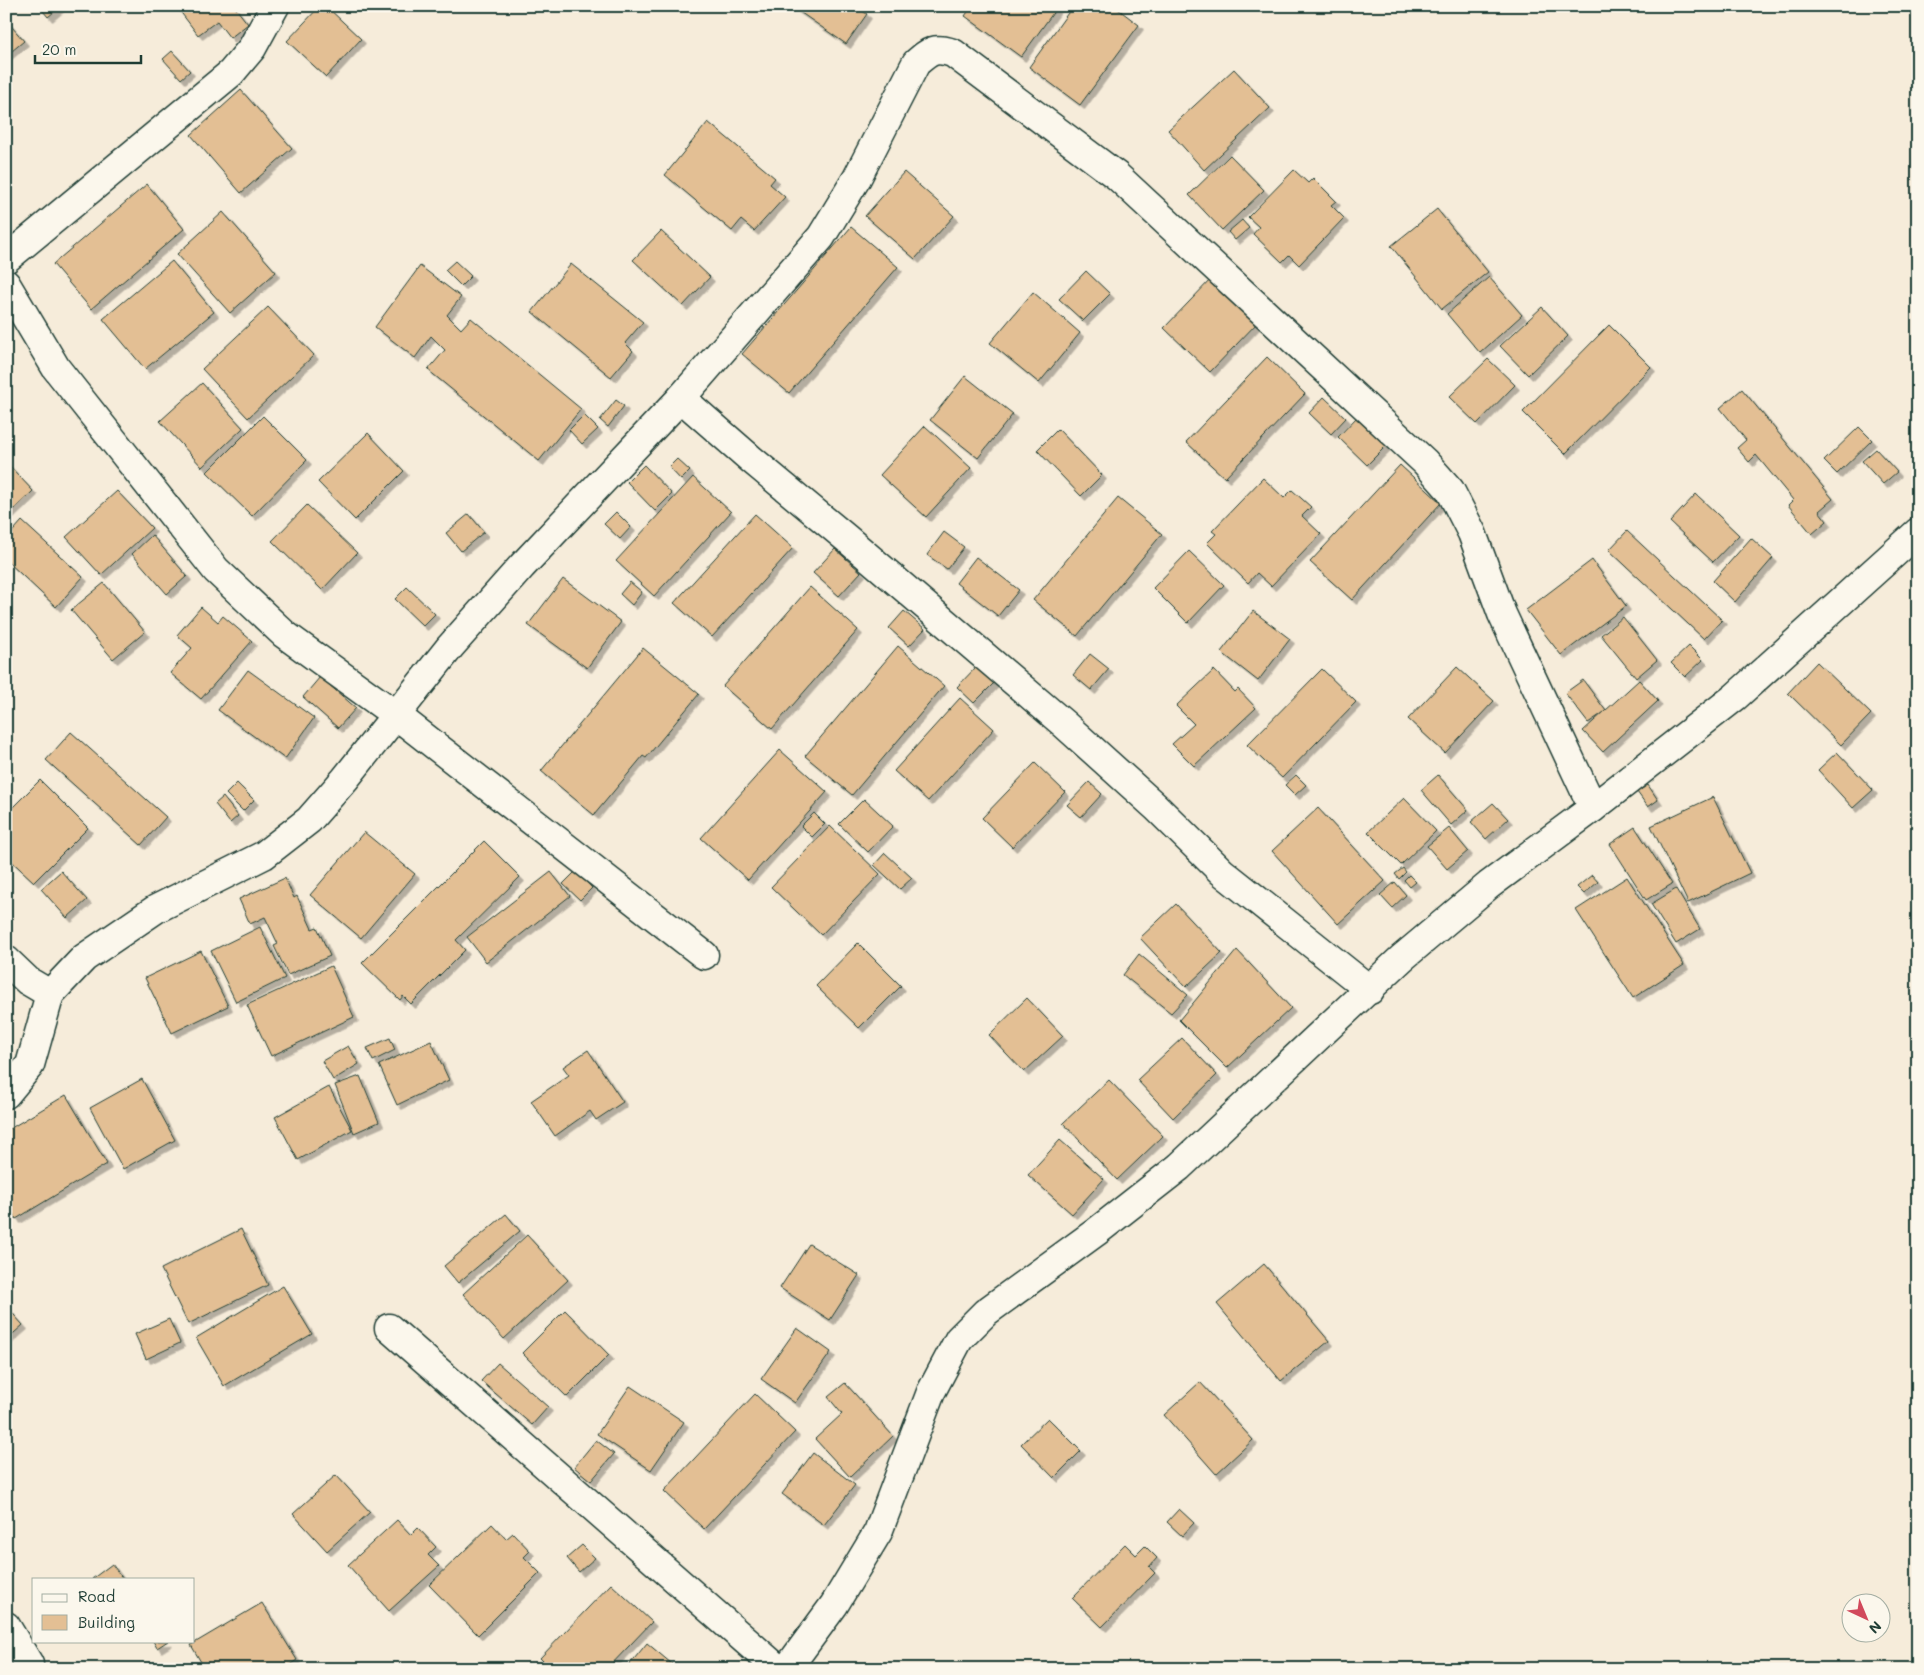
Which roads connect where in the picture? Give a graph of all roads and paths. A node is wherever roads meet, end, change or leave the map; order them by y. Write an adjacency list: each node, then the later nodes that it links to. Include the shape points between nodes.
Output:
1 (275, 6): 2 (street, via 252,48 231,73)
2 (6, 258)
3 (6, 284): 6 (street, via 56,368 216,570 284,634)
4 (681, 398): 6 (street, via 522,566 450,647); 7 (street, via 821,237 857,178 916,63 939,49 953,53 1117,176 1425,462 1450,490 1472,533 1502,614); 10 (street, via 1064,724 1222,872)
5 (1918, 532): 7 (street, via 1735,697)
6 (396, 715): 8 (street); 11 (street, via 309,820 264,855 148,914 84,958)
7 (1593, 808): 10 (street, via 1489,885 1402,958)
8 (704, 955)
9 (6, 960): 11 (street)
10 (1370, 990): 17 (street, via 1179,1167 986,1312 959,1339 931,1392 878,1532 834,1605)
11 (50, 994): 12 (street, via 30,1065)
12 (6, 1094)
13 (389, 1328): 16 (street)
14 (6, 1626): 15 (street)
15 (29, 1669)
16 (778, 1669)
17 (787, 1669)

